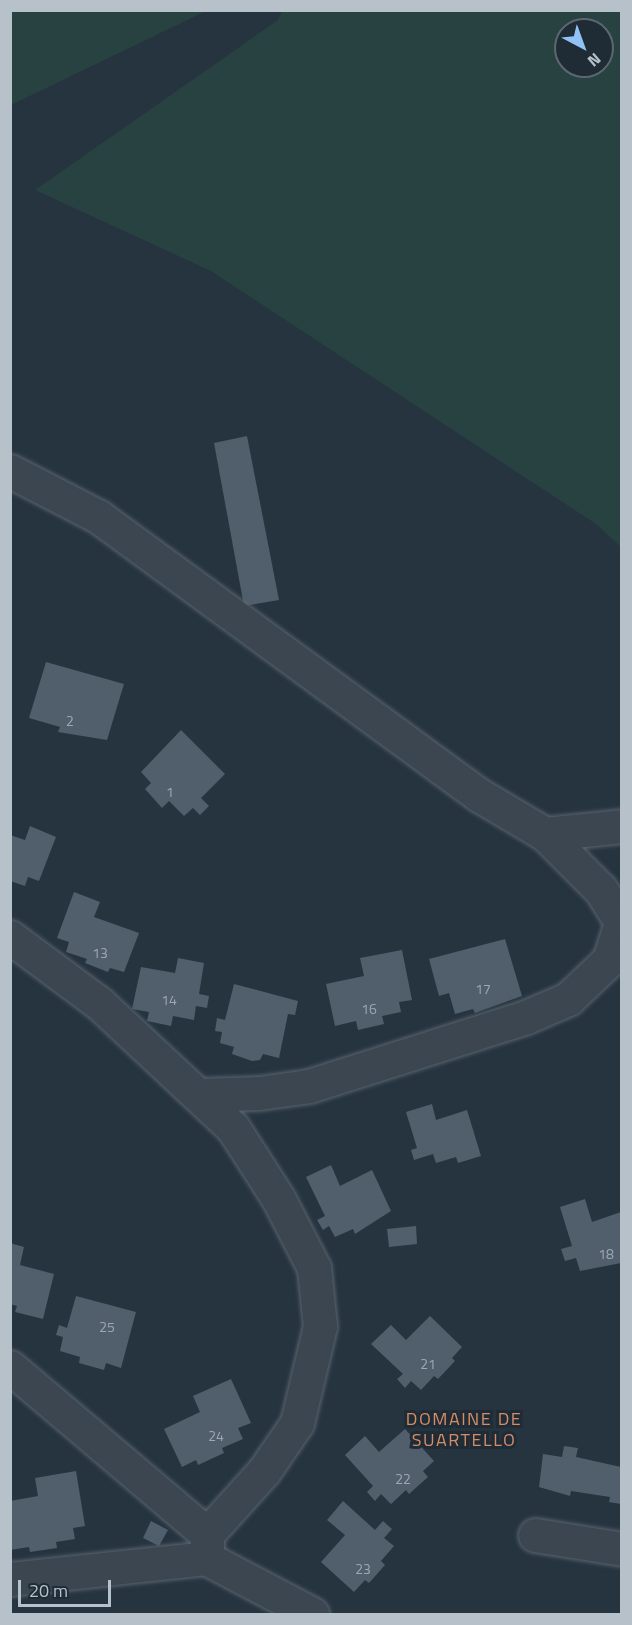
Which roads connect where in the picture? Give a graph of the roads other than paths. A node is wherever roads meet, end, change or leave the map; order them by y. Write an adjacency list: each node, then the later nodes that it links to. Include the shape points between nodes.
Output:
1 (10, 471): 3 (street, via 99,517 480,795)
2 (621, 826): 3 (street)
3 (545, 834): 5 (street, via 601,890 621,922 609,960 568,999 526,1017 309,1086)
4 (10, 937): 5 (street, via 99,1003)
5 (200, 1095): 8 (street, via 233,1128 279,1198 314,1268 320,1326 297,1423)
6 (10, 1367): 8 (street)
7 (535, 1535): 9 (street)
8 (207, 1546): 10 (street); 11 (street)
9 (621, 1549)
10 (10, 1579)
11 (312, 1614)

